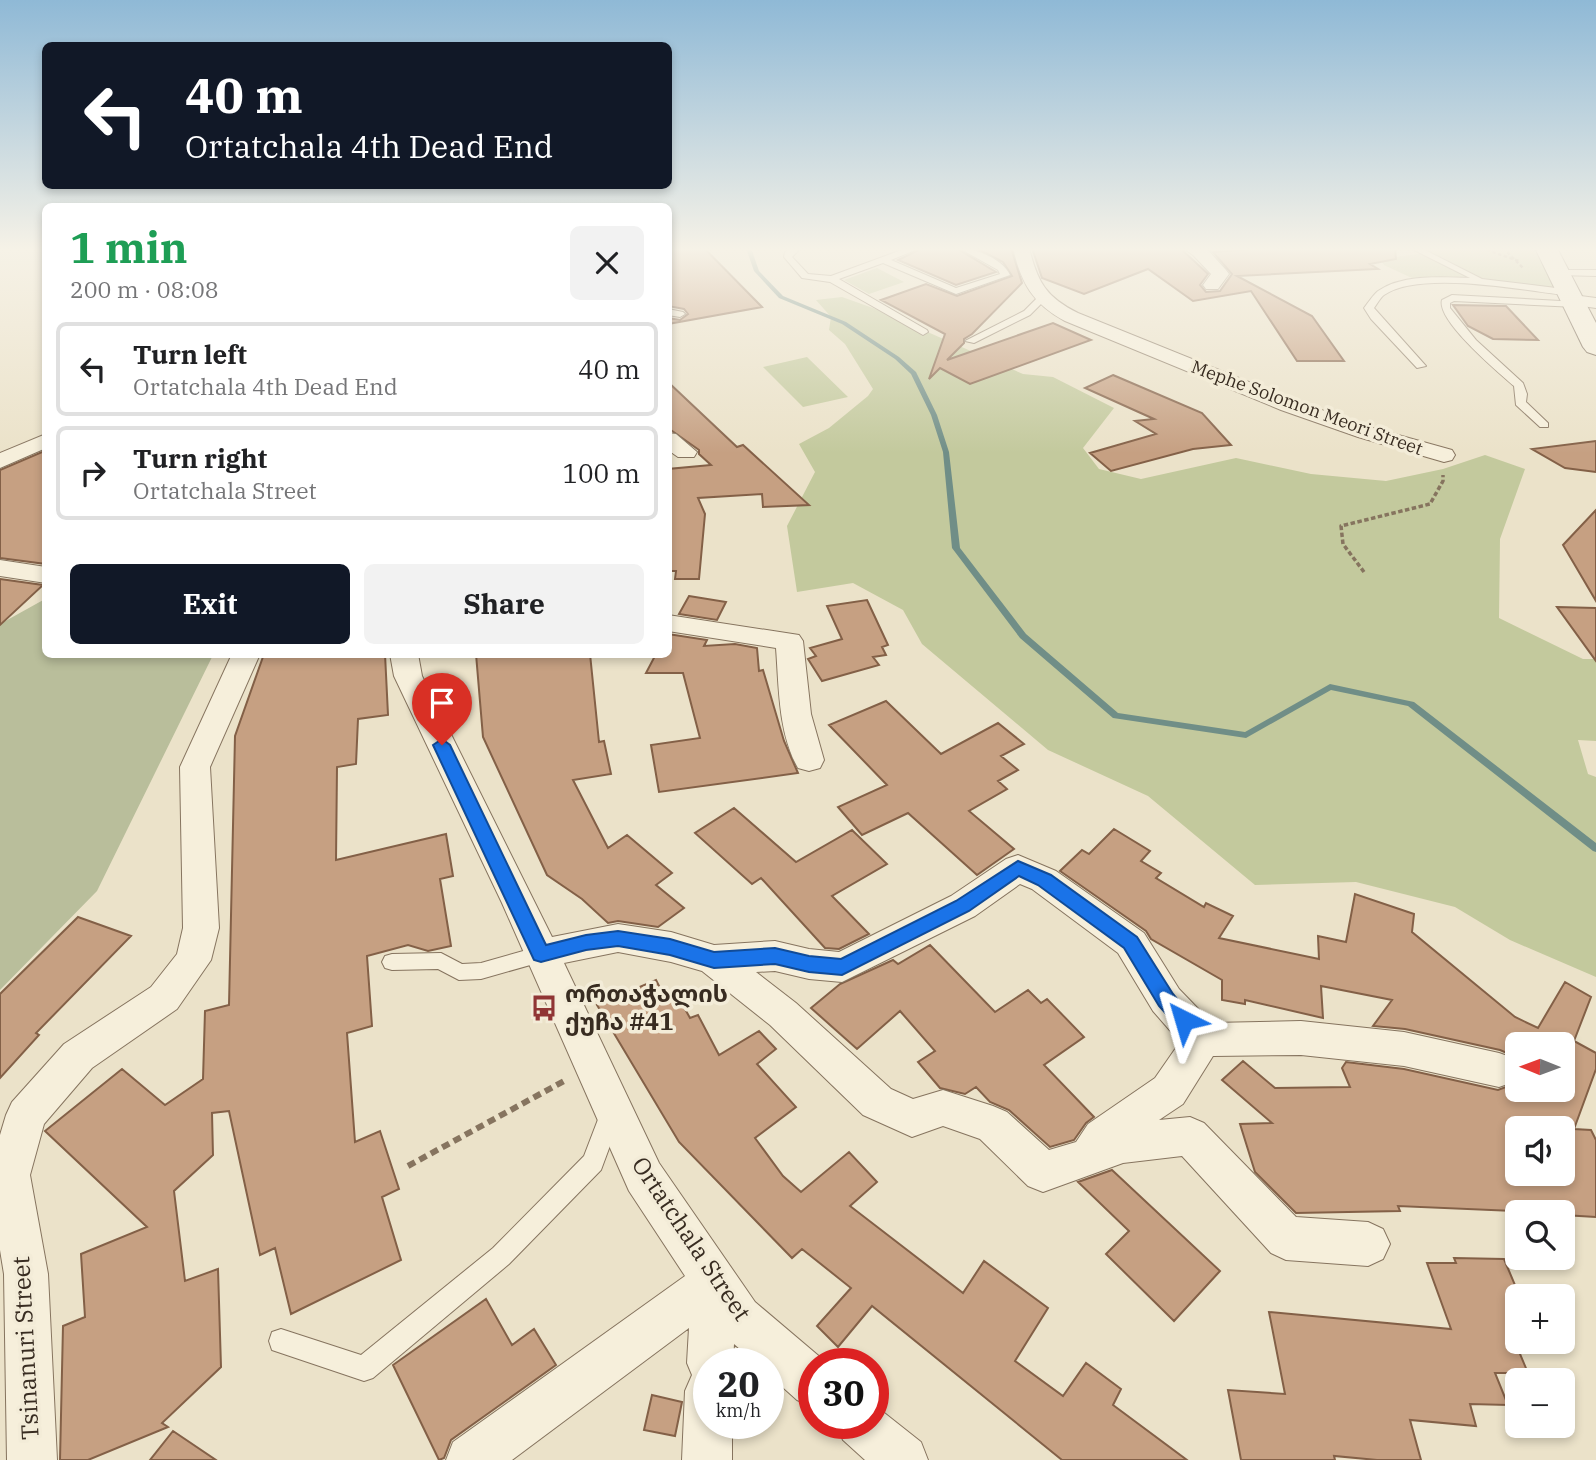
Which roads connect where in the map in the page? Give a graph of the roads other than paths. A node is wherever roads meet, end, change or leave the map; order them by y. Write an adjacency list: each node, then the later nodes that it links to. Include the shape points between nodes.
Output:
1 (896, 316): 7 (lane)
2 (1021, 316): 8 (lane)
3 (1070, 316): 13 (street, Mephe Solomon Meori Street, via 1211,376)
4 (1374, 316): 10 (lane)
5 (1451, 316): 11 (lane, via 1519,386 1520,404)
6 (1584, 316): 9 (street)
7 (923, 332)
8 (970, 341)
9 (1596, 347)
10 (1421, 366)
11 (1544, 425)
12 (42, 442): 14 (street)
13 (1444, 455)
14 (0, 461)
15 (0, 568): 16 (street)
16 (42, 574)
17 (672, 624): 20 (street, via 789,641 796,714)
18 (244, 658): 35 (street, Tsinanuri Street, via 195,767 201,928 193,960 164,998 78,1056 26,1115 9,1175 26,1274)
19 (405, 658): 21 (street, Ortatchala Street, via 408,676)
20 (809, 760)
21 (541, 954): 22 (street, via 618,938); 23 (lane, via 481,971 458,972 441,961); 26 (street, Ortatchala Street)
22 (714, 960): 24 (street, via 775,956 842,967 963,906 1018,868 1044,880 1131,943 1166,1000); 27 (street, via 783,1014 877,1102 912,1118 943,1108 993,1125 1043,1172)
23 (392, 962)
24 (1203, 1040): 25 (street, via 1301,1038 1404,1049); 27 (street, via 1169,1091 1102,1138)
25 (1499, 1070)
26 (612, 1110): 29 (street, Ortatchala Street, via 644,1177); 30 (lane, via 593,1163 501,1256 364,1369)
27 (1085, 1159): 28 (street, via 1122,1144 1190,1136 1286,1238)
28 (1368, 1244)
29 (715, 1281): 31 (street); 32 (street, Ortatchala Street, via 739,1318); 36 (street)
30 (281, 1341)
31 (711, 1348)
32 (798, 1369)
33 (708, 1439): 37 (street)
34 (879, 1439): 38 (street)
35 (32, 1460)
36 (471, 1460)
37 (707, 1460)
38 (903, 1460)

